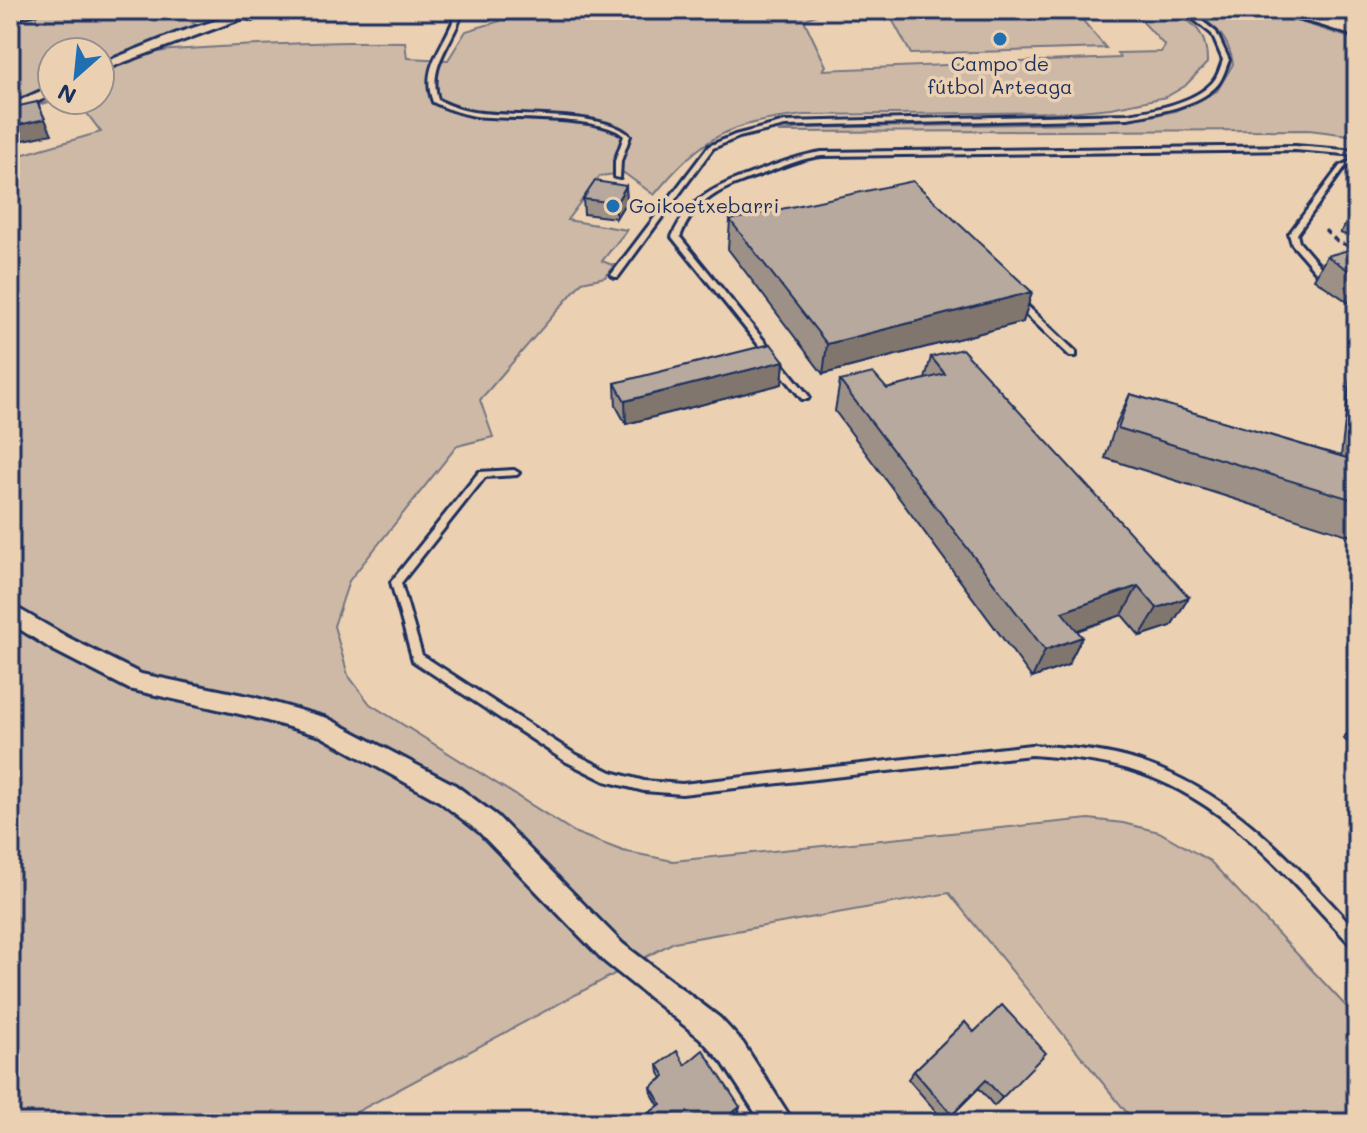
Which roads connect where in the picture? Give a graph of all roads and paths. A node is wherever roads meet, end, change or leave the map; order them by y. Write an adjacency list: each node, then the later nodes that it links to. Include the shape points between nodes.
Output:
1 (260, 10): 7 (street)
2 (460, 10): 12 (lane, via 451,38 435,60 430,84 435,101 464,112 561,117 621,130 627,136)
3 (1185, 10): 16 (lane, via 1214,33 1226,60 1217,82 1200,96 1158,111 1116,117 785,124 737,136 711,147)
4 (1282, 10): 5 (highway)
5 (1322, 18): 6 (highway)
6 (1357, 32)
7 (116, 61)
8 (36, 98): 9 (street)
9 (10, 110)
10 (1357, 153): 19 (lane, via 1295,148 822,154 719,188 707,195 676,237)
11 (1357, 160): 15 (lane, via 1342,167 1293,234)
12 (618, 177)
13 (1325, 230): 14 (path)
14 (1357, 250)
15 (1320, 271)
16 (615, 275)
17 (1007, 291): 18 (lane)
18 (1073, 354)
19 (805, 397)
20 (514, 473): 22 (lane, via 482,474 396,582 417,658 569,757 609,777 682,789 1031,750 1084,752 1139,764 1192,787 1233,814)
21 (10, 612): 23 (street, via 137,682 327,728 447,793 488,824 614,953 710,1028)
22 (1357, 941)
23 (779, 1123)

